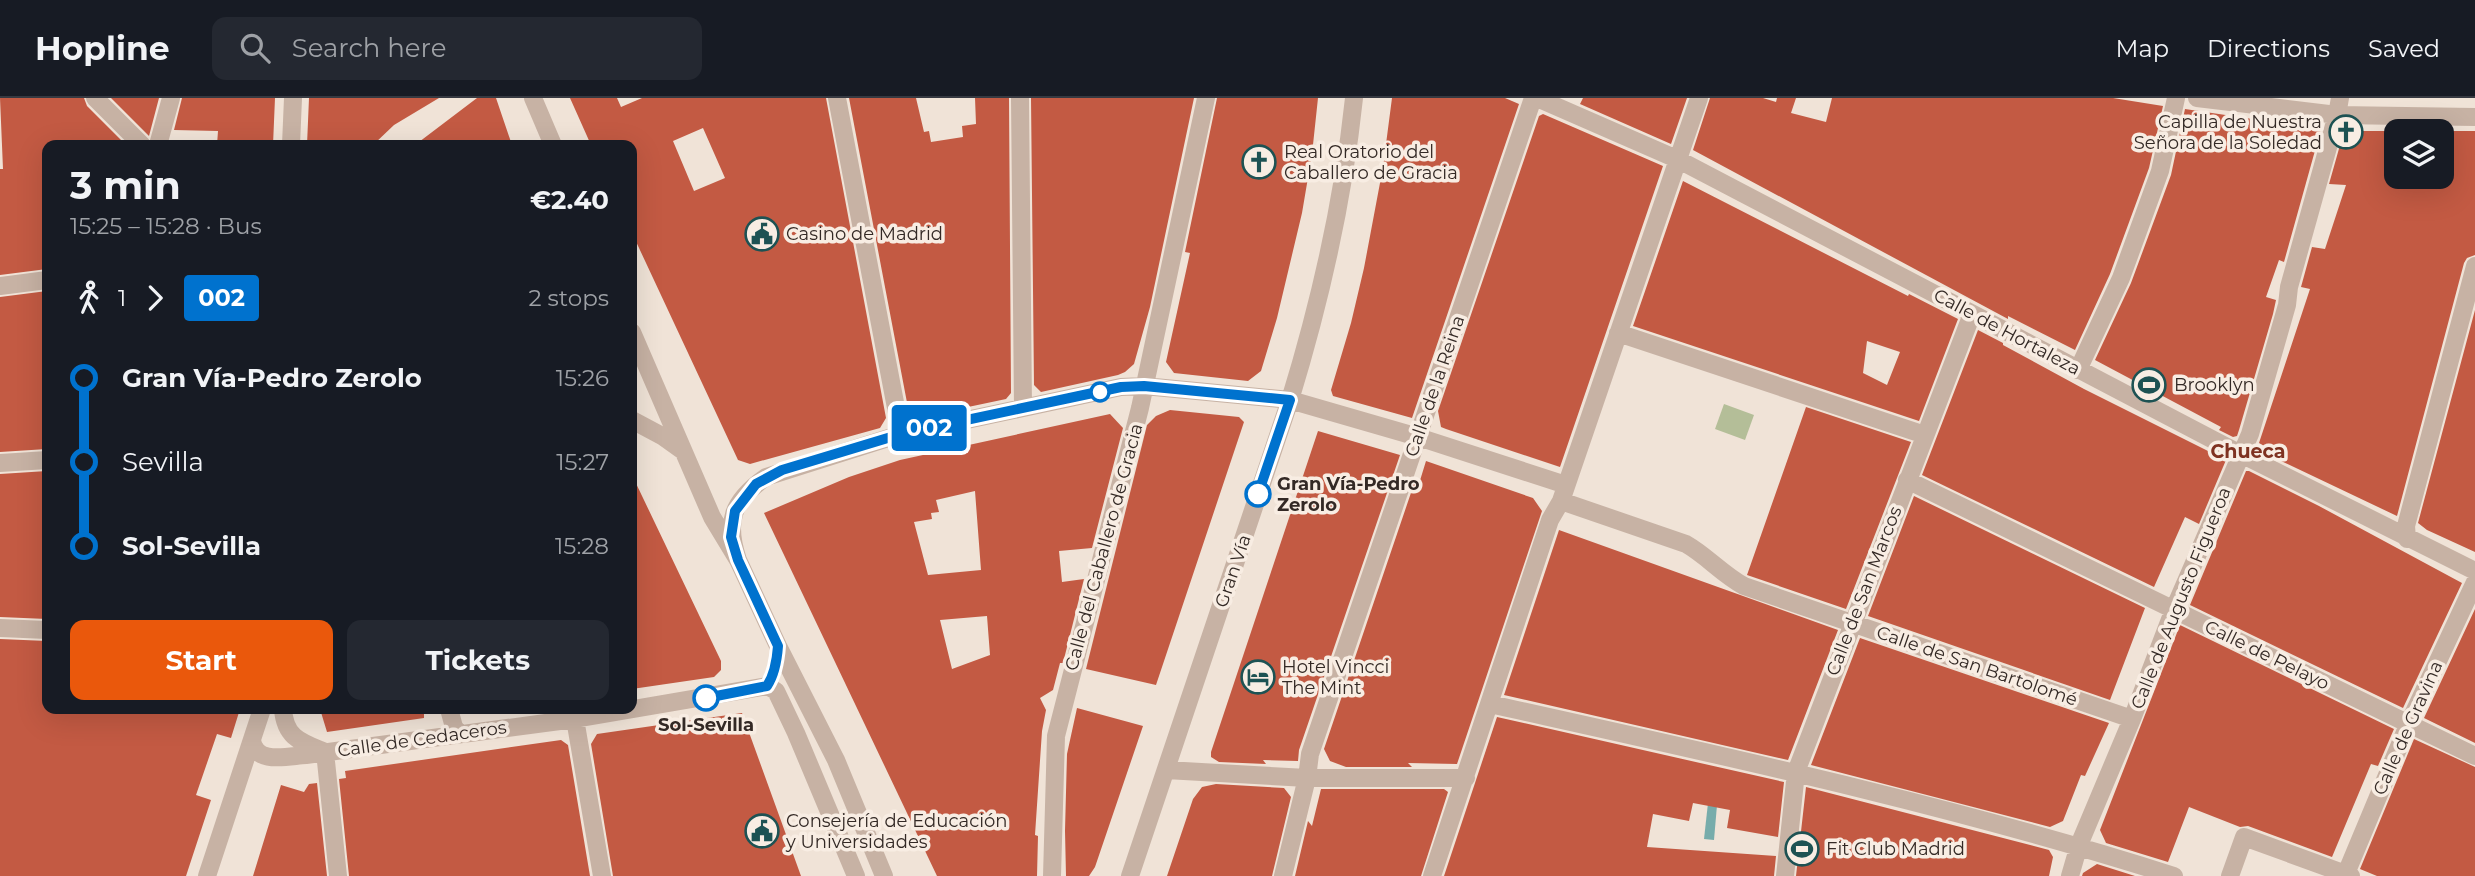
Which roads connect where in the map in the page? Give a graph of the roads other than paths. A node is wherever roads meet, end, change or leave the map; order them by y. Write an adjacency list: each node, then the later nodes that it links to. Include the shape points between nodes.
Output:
1 (96, 98): 15 (street)
2 (171, 98): 16 (street)
3 (293, 98): 17 (street)
4 (533, 98): 18 (street)
5 (837, 98): 31 (street)
6 (1020, 98): 29 (street)
7 (1206, 98): 27 (street, Calle del Caballero de Gracia)
8 (1354, 98): 28 (street, Gran Vía, via 1329,258)
9 (1535, 98): 19 (street, Calle de Hortaleza); 33 (street, Calle de la Reina)
10 (1699, 98): 19 (street)
11 (2176, 98): 26 (street, via 2160,171 2121,278)
12 (2197, 98): 13 (street)
13 (2338, 107): 14 (street); 35 (street, Calle de Augusto Figueroa, via 2284,318)
14 (2475, 117)
15 (137, 140)
16 (159, 140)
17 (291, 140)
18 (551, 140)
19 (1679, 160): 23 (street, Calle de Hortaleza); 24 (street)
20 (2475, 266): 40 (street, via 2406,526)
21 (42, 281): 22 (street)
22 (0, 286)
23 (1972, 314): 26 (street, Calle de Hortaleza); 32 (street, Calle de San Marcos)
24 (1618, 333): 32 (street); 39 (street)
25 (637, 344): 34 (street)
26 (2078, 370): 35 (street, Calle de Hortaleza)
27 (1144, 386): 28 (street, Calle de San Bartolomé); 29 (street, Calle de San Bartolomé); 74 (street, Calle del Caballero de Gracia, via 1056,736)
28 (1290, 400): 33 (street, Calle de San Bartolomé); 63 (street, Gran Vía)
29 (1023, 408): 31 (street, Calle de San Bartolomé)
30 (637, 423): 34 (street)
31 (901, 434): 41 (street, Calle de San Bartolomé, via 782,470 756,484 735,511 731,537)
32 (1925, 435): 38 (street, Calle de San Marcos)
33 (1418, 436): 39 (street, Calle de San Bartolomé); 65 (street, Calle de la Reina, via 1310,754)
34 (683, 451): 41 (street, via 712,517)
35 (2241, 454): 40 (street, Calle de Hortaleza); 44 (street, Calle de Augusto Figueroa)
36 (42, 460): 37 (street)
37 (0, 463)
38 (1907, 480): 44 (street, Calle de Pelayo); 45 (street, Calle de San Marcos)
39 (1563, 493): 45 (street, Calle de San Bartolomé, via 1686,544 1744,586); 50 (street)
40 (2407, 539): 42 (street, Calle de Hortaleza)
41 (738, 560): 48 (street)
42 (2475, 571)
43 (2475, 582): 58 (street, Calle de Gravina)
44 (2174, 609): 57 (street, Calle de Augusto Figueroa); 58 (street, Calle de Pelayo)
45 (1852, 623): 57 (street, Calle de San Bartolomé); 64 (street, Calle de San Marcos)
46 (0, 628): 47 (street)
47 (42, 630)
48 (778, 646): 49 (street, via 777,661); 73 (street, via 836,760)
49 (761, 687): 51 (street, Calle de Cedaceros); 72 (street, via 776,691)
50 (1490, 704): 64 (street); 66 (street)
51 (637, 708)
52 (260, 714): 60 (street)
53 (283, 714): 61 (street, via 288,731)
54 (450, 714): 59 (street)
55 (604, 714): 56 (street, Calle de Cedaceros)
56 (575, 719): 59 (street, Calle de Cedaceros); 71 (street)
57 (2132, 719): 67 (street, Calle de Augusto Figueroa)
58 (2409, 724): 62 (street, Calle de Pelayo); 81 (street, Calle de Gravina)
59 (460, 734): 61 (street, Calle de Cedaceros)
60 (252, 740): 61 (street, Calle de Cedaceros, via 261,756); 69 (street)
61 (325, 752): 70 (street)
62 (2475, 757)
63 (1166, 770): 65 (street); 75 (street, Gran Vía)
64 (1796, 772): 67 (street); 78 (street, Calle de San Marcos)
65 (1307, 778): 66 (street); 76 (street, Calle de la Reina)
66 (1466, 778): 77 (street)
67 (2079, 845): 68 (street); 79 (street, Calle de Augusto Figueroa)
68 (2169, 874)
69 (207, 876)
70 (338, 876)
71 (602, 876)
72 (856, 876)
73 (884, 876)
74 (1052, 876)
75 (1130, 876)
76 (1283, 876)
77 (1432, 876)
78 (1785, 876)
79 (2070, 876)
80 (2230, 876): 81 (street, via 2244,837)
81 (2347, 876)

